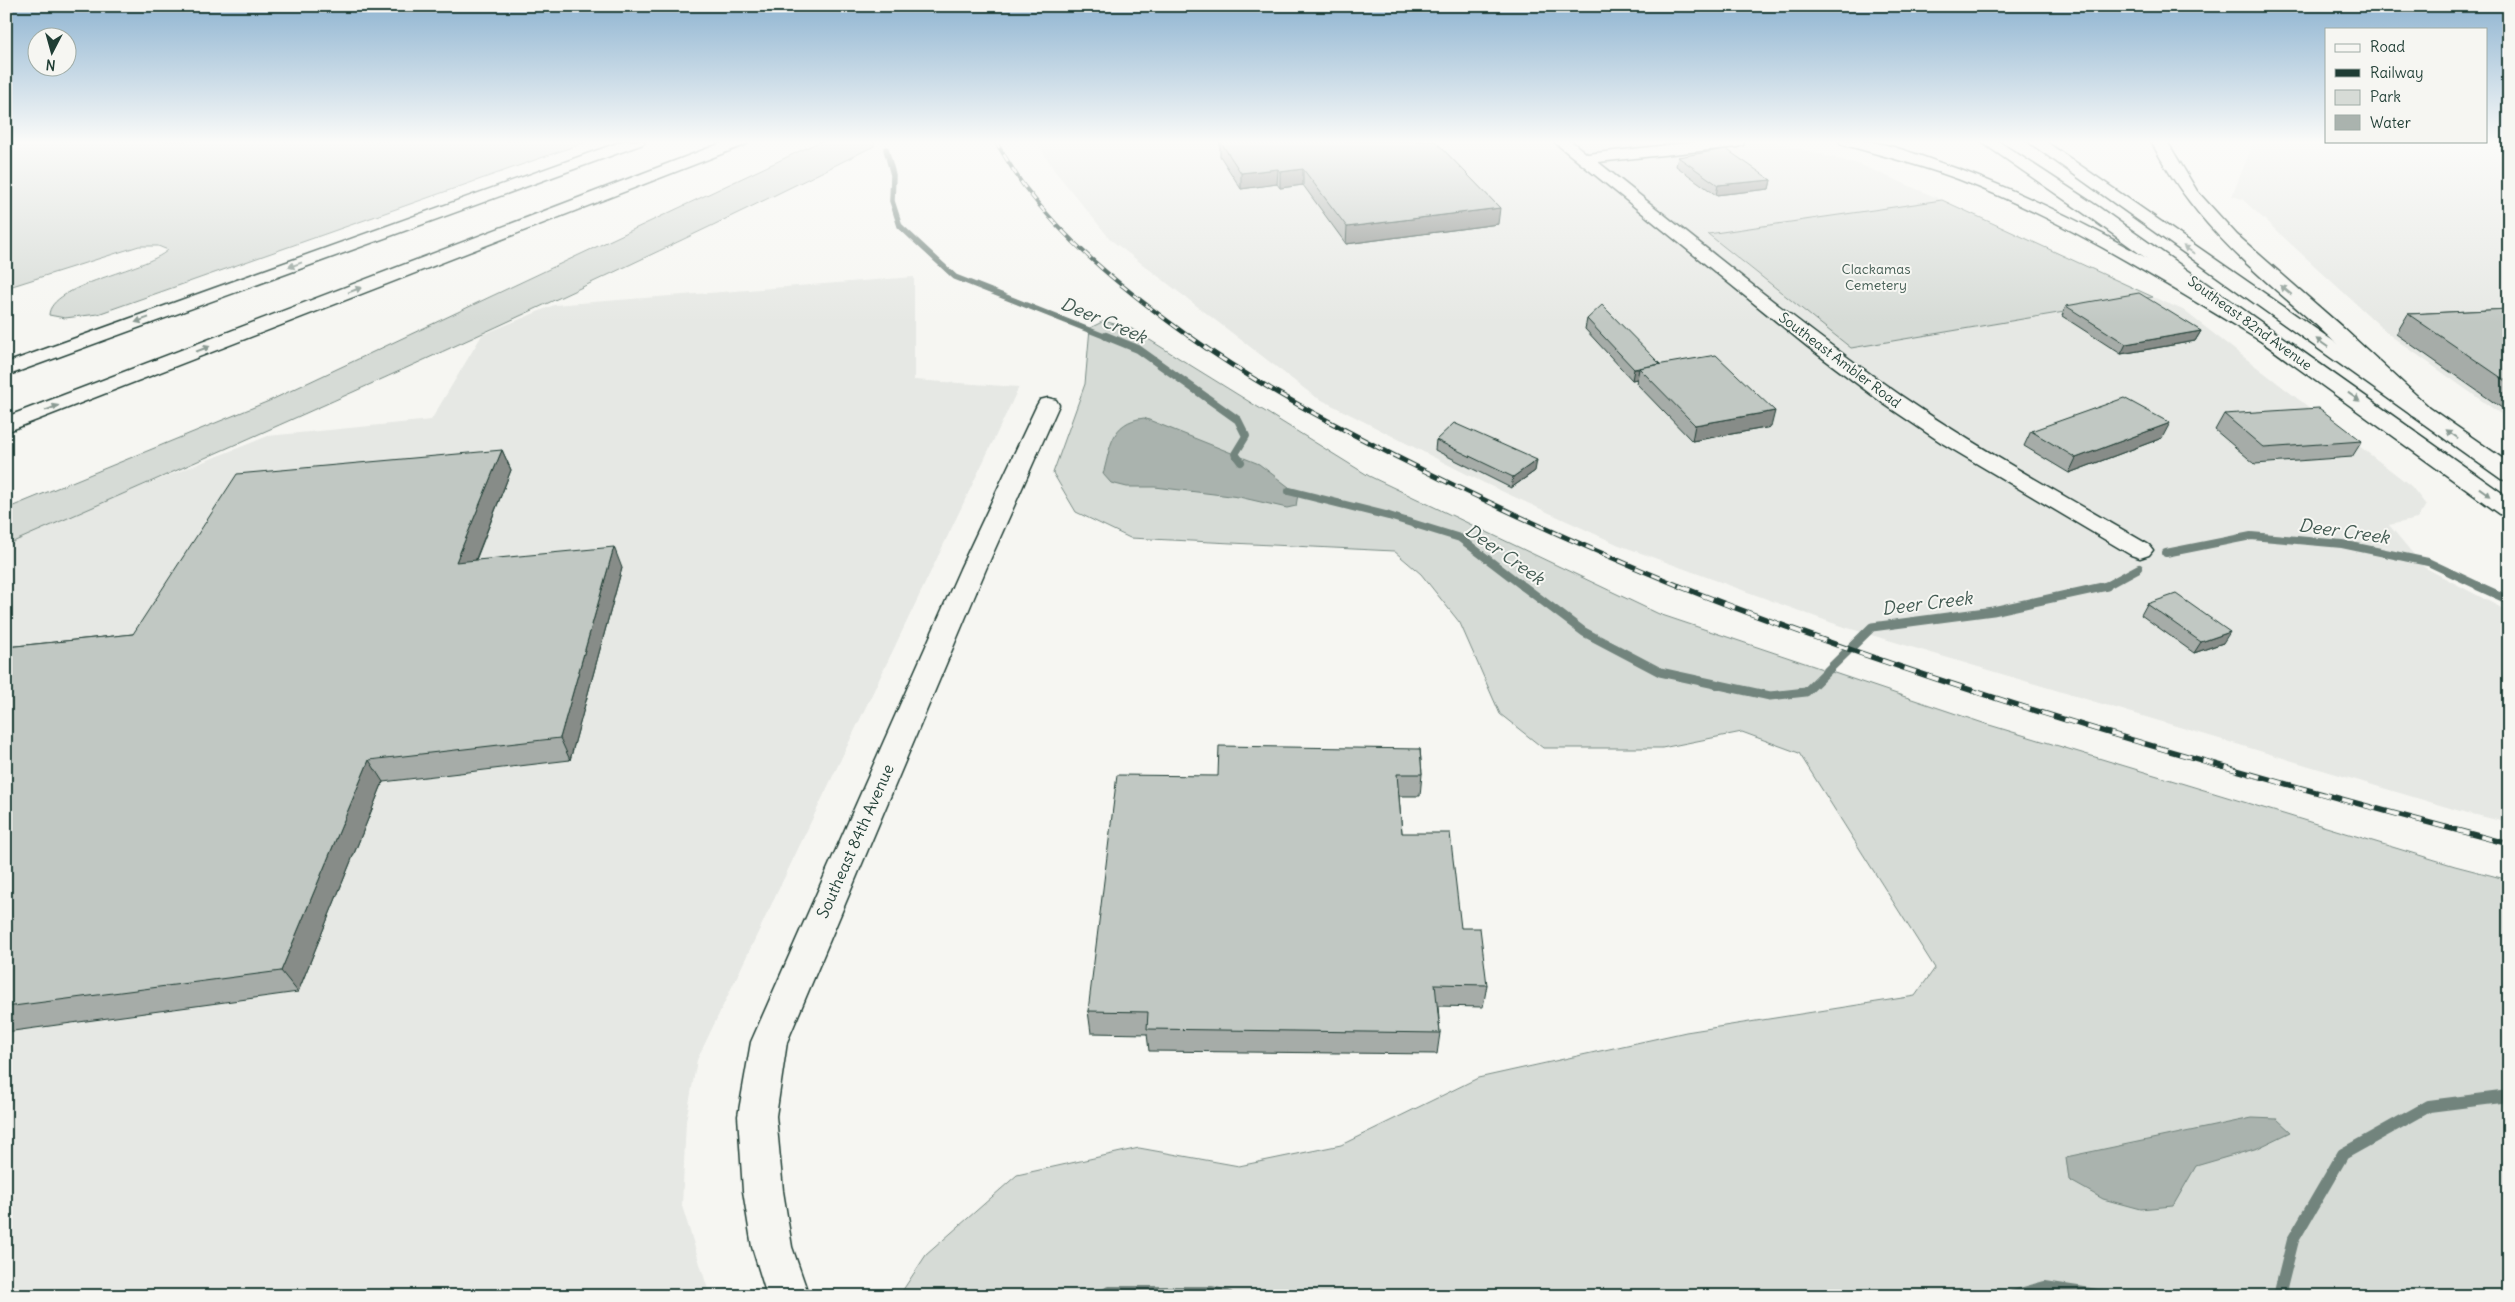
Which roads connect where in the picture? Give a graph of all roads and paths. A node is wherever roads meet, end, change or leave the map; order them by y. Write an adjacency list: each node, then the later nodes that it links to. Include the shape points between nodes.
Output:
1 (469, 202): 9 (main road, one-way to 9)
2 (584, 202): 12 (main road, one-way to 2)
3 (1637, 202): 15 (main road, Southeast Ambler Road, via 1892,400)
4 (2030, 202): 8 (main road)
5 (2079, 202): 8 (main road, Southeast 82nd Avenue)
6 (2122, 202): 11 (main road, Southeast 82nd Avenue, one-way to 6)
7 (2197, 202): 11 (main road, one-way to 7, via 2225,235)
8 (2286, 348): 14 (main road, Southeast 82nd Avenue, one-way to 14)
9 (6, 369)
10 (1048, 405): 16 (main road, Southeast 84th Avenue, via 972,570 769,1042 757,1116 762,1191 772,1247)
11 (2420, 411): 13 (main road, Southeast 82nd Avenue, one-way to 11)
12 (6, 425)
13 (2509, 474)
14 (2509, 509)
15 (2140, 550)
16 (788, 1296)

